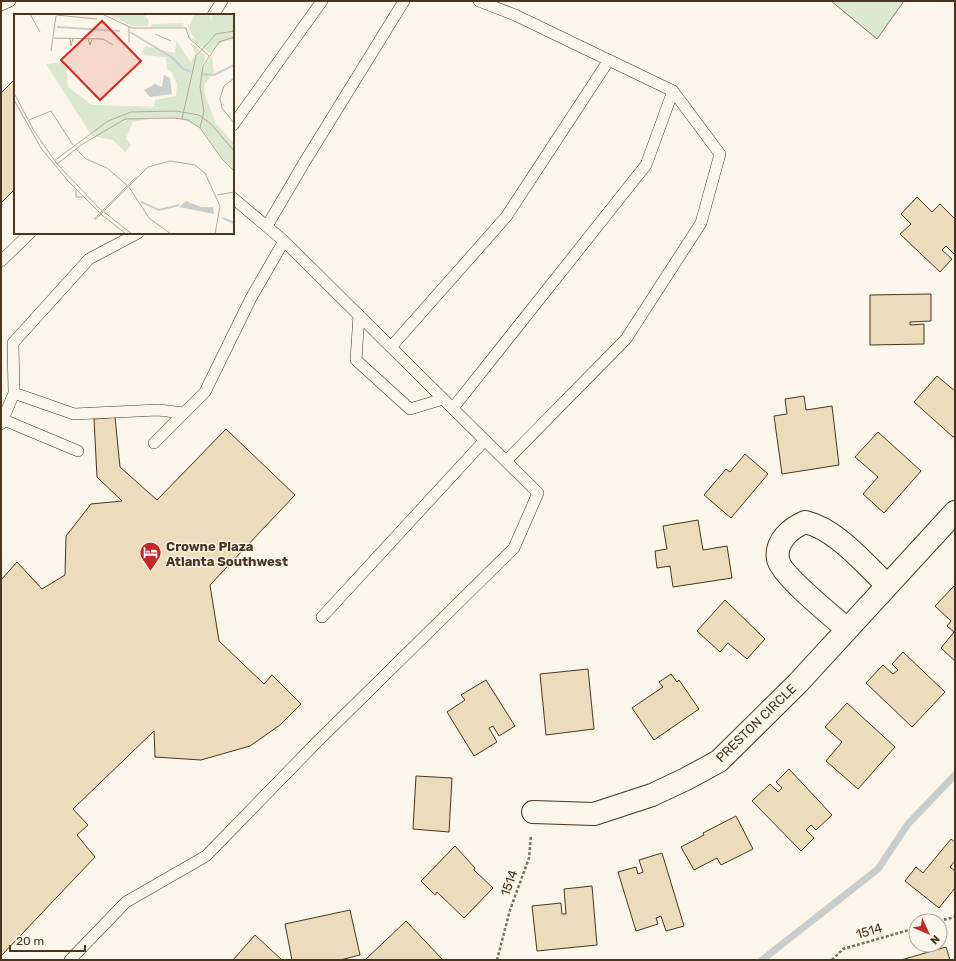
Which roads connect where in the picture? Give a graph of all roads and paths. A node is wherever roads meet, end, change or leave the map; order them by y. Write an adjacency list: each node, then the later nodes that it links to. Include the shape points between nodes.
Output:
1 (10, 1): 6 (lane)
2 (222, 1): 7 (lane)
3 (322, 1): 10 (lane)
4 (404, 1): 12 (lane)
5 (479, 1): 8 (lane, via 515,15)
6 (1, 5)
7 (213, 14)
8 (608, 60): 9 (lane); 18 (lane, via 506,217)
9 (673, 92): 21 (lane, via 646,164); 27 (lane, via 720,154 701,223 626,338)
10 (234, 124)
11 (234, 199): 12 (lane)
12 (268, 226): 15 (lane)
13 (29, 234): 16 (lane)
14 (136, 234): 19 (lane, via 89,259 13,343)
15 (284, 241): 17 (lane); 22 (lane, via 205,392)
16 (1, 261)
17 (359, 315): 18 (lane); 20 (lane, via 356,360 410,409)
18 (391, 347): 20 (lane)
19 (14, 393): 22 (lane, via 74,414 158,410); 23 (lane)
20 (443, 398): 21 (lane)
21 (453, 408): 24 (lane)
22 (184, 413): 25 (lane)
23 (2, 420): 26 (lane)
24 (485, 440): 27 (lane); 30 (lane)
25 (154, 443)
26 (78, 451)
27 (506, 461): 34 (lane, via 538,493 514,548 317,742 206,856 126,902)
28 (955, 512): 29 (street, PRESTON CIRCLE)
29 (887, 585): 31 (street, PRESTON CIRCLE); 31 (street, via 839,540 820,526 805,522 791,528 780,542 778,559 785,573)
30 (322, 617)
31 (847, 629): 32 (street, PRESTON CIRCLE, via 771,712 719,761 652,795 594,814)
32 (533, 812): 35 (path, 1514, via 529,858 510,910)
33 (908, 930): 36 (path, 1514, via 843,949)
34 (70, 960)
35 (497, 960)
36 (832, 960)

